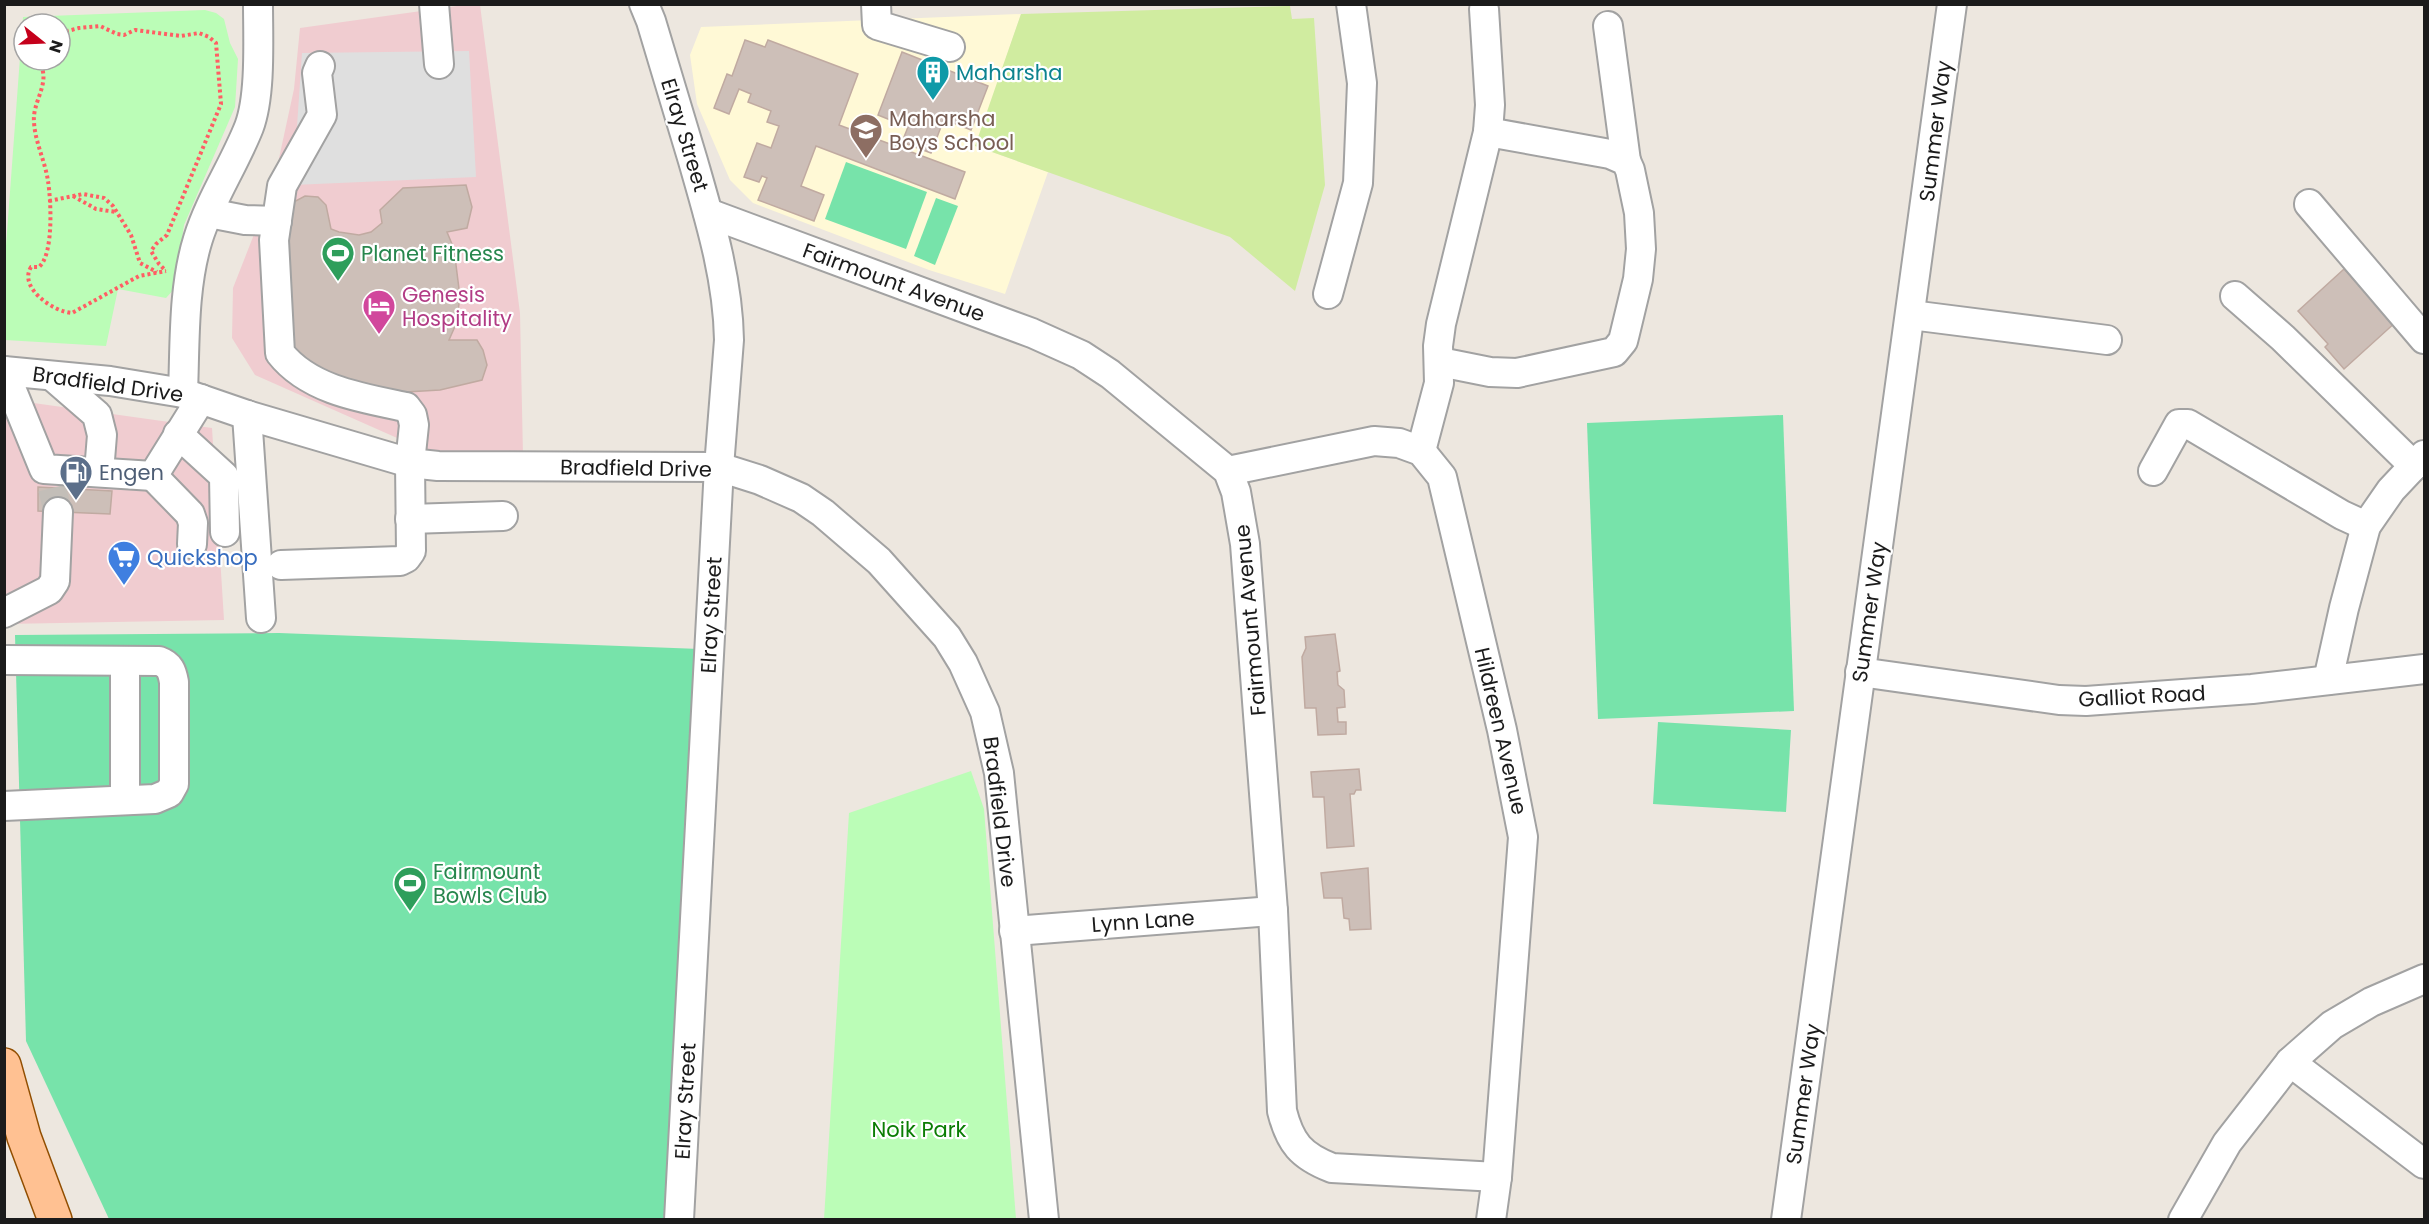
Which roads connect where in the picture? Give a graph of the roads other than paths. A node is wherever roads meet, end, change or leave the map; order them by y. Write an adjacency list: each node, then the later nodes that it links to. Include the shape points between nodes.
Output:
1 (258, 4): 15 (street, via 255,104)
2 (422, 4): 3 (street, via 433,64)
3 (435, 4)
4 (876, 4): 10 (street, via 877,25)
5 (1351, 4): 18 (street, via 1362,83 1358,183)
6 (1952, 4): 20 (street, Summer Way)
7 (1484, 9): 12 (street)
8 (649, 10): 16 (street, Elray Street)
9 (1608, 26): 13 (street)
10 (950, 46)
11 (320, 66): 17 (street, via 317,72 322,116 282,186)
12 (1488, 132): 13 (street, via 1610,154); 23 (street, via 1441,324)
13 (1626, 161): 23 (street, via 1639,213 1641,249 1638,279 1618,348 1517,373)
14 (2309, 204): 21 (street)
15 (209, 213): 17 (street, via 245,220); 26 (street, via 198,238 190,279)
16 (708, 213): 32 (street, Elray Street, via 729,320); 33 (street, Fairmount Avenue, via 1032,333 1081,355 1127,386)
17 (277, 220): 31 (street, via 274,240 280,353 291,366 317,382 406,406 414,425)
18 (1328, 294)
19 (2235, 296): 30 (street)
20 (1911, 315): 22 (street); 49 (street, Summer Way)
21 (2424, 339)
22 (2108, 340)
23 (1440, 362): 29 (street, via 1437,398)
24 (4, 371): 25 (street, Bradfield Drive); 37 (street)
25 (52, 376): 26 (street, Bradfield Drive, via 110,381); 35 (street, via 97,415 102,435)
26 (192, 396): 27 (street, Bradfield Drive); 28 (street)
27 (247, 415): 31 (street, Bradfield Drive); 38 (street)
28 (178, 434): 36 (street); 38 (street, via 224,476 224,519)
29 (1421, 451): 33 (street, via 1399,443 1374,441); 59 (street, Hildreen Avenue, via 1442,477 1451,510 1523,837)
30 (2419, 461): 41 (street, via 2391,490)
31 (410, 463): 32 (street, Bradfield Drive); 40 (street)
32 (719, 467): 54 (street, Bradfield Drive, via 784,489 823,513 879,561 947,637 985,712 999,773); 61 (street, Elray Street)
33 (1228, 471): 53 (street, Fairmount Avenue, via 1236,492 1245,544)
34 (2153, 471): 41 (street, via 2179,424 2188,424)
35 (99, 472): 36 (street); 37 (street)
36 (153, 476): 42 (street, via 190,514)
37 (51, 490): 44 (street, via 55,580 49,590)
38 (253, 506): 45 (street)
39 (503, 516): 40 (street)
40 (411, 519): 43 (street, via 411,550 400,561)
41 (2366, 526): 50 (street)
42 (192, 544)
43 (281, 565)
44 (4, 613)
45 (261, 618)
46 (4, 660): 47 (street)
47 (125, 662): 51 (street); 51 (street, via 165,663 171,669 174,705 174,784 169,793 155,799)
48 (2424, 669): 50 (street, Galliot Road)
49 (1860, 672): 50 (street, Galliot Road, via 2086,701); 64 (street, Summer Way)
50 (2328, 680)
51 (125, 800): 52 (street)
52 (4, 806)
53 (1273, 911): 54 (street, Lynn Lane); 59 (street, Fairmount Avenue, via 1282,1111 1298,1148 1313,1161 1332,1168)
54 (1014, 931): 62 (street, Bradfield Drive)
55 (2424, 979): 56 (street, via 2370,1002 2332,1025)
56 (2290, 1062): 58 (street); 65 (street, via 2227,1143)
57 (4, 1065): 60 (main road, via 24,1137)
58 (2424, 1164)
59 (1497, 1177): 63 (street, Hildreen Avenue)
60 (55, 1220)
61 (679, 1220)
62 (1044, 1220)
63 (1491, 1220)
64 (1786, 1220)
65 (2183, 1220)

